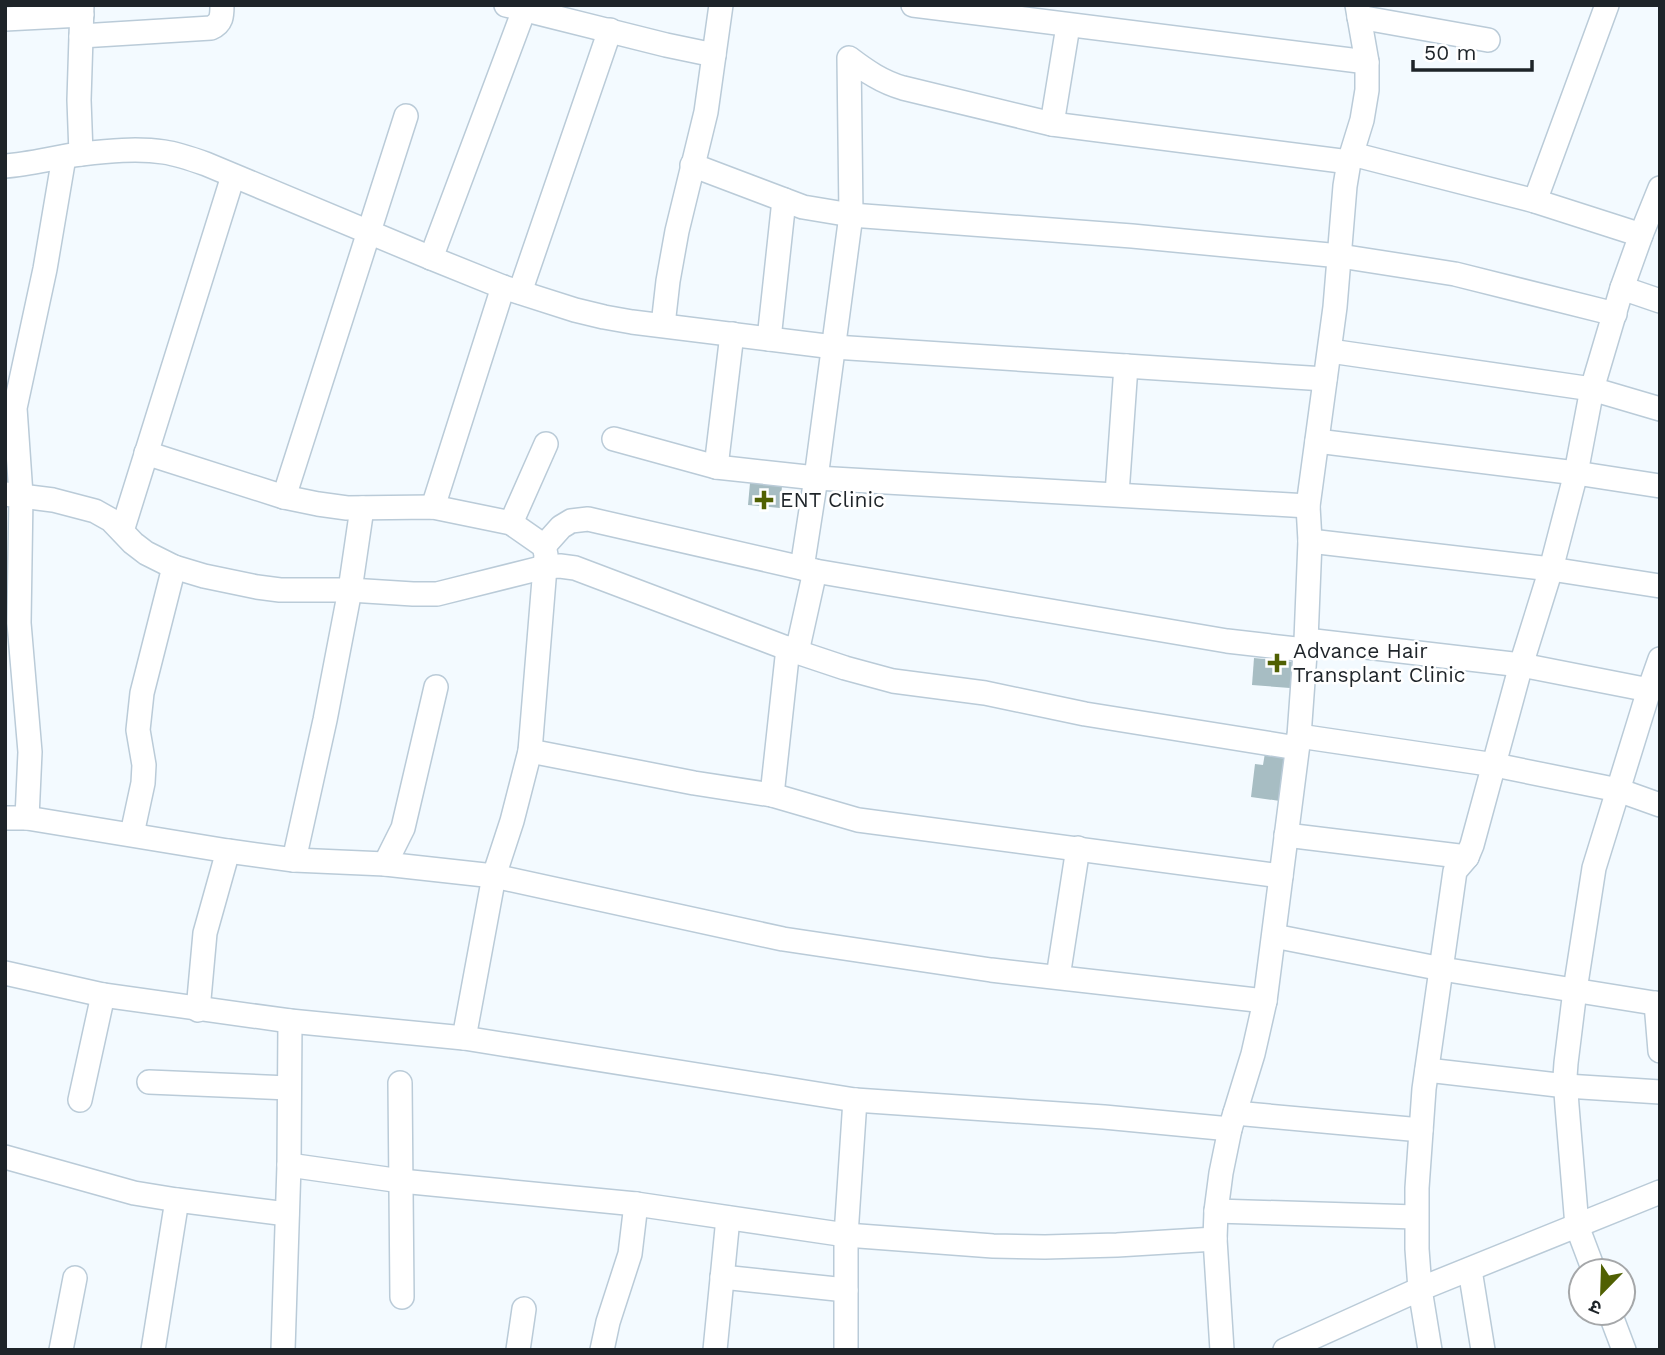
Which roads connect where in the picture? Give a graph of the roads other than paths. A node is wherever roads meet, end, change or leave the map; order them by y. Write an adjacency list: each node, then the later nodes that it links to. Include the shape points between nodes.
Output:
1 (222, 5): 9 (street, via 220,22 211,28)
2 (721, 5): 13 (street)
3 (913, 5): 10 (street)
4 (1607, 5): 23 (street)
5 (515, 8): 7 (street); 29 (street)
6 (1358, 11): 12 (street); 14 (street)
7 (584, 14): 11 (street)
8 (5, 19): 9 (street)
9 (82, 19): 17 (street)
10 (1068, 26): 14 (street); 16 (street)
11 (610, 30): 13 (street); 31 (street)
12 (1488, 40)
13 (713, 55): 20 (street, via 706,112)
14 (1367, 62): 18 (street, via 1365,104)
15 (406, 116): 26 (street)
16 (1052, 124): 18 (street); 25 (street, via 888,84 849,58)
17 (72, 155): 19 (street); 21 (street, via 164,152); 52 (street, via 15,408)
18 (1350, 158): 23 (street); 28 (street)
19 (5, 166)
20 (692, 166): 22 (street); 34 (street, via 671,258)
21 (233, 176): 26 (street); 46 (street)
22 (784, 200): 25 (street); 36 (street)
23 (1535, 201): 27 (street)
24 (1657, 202): 27 (street)
25 (852, 215): 28 (street); 37 (street)
26 (369, 232): 29 (street); 53 (street)
27 (1641, 235): 30 (street)
28 (1340, 256): 33 (street, via 1455,274); 38 (street)
29 (430, 258): 31 (street)
30 (1622, 288): 32 (street); 33 (street)
31 (512, 289): 34 (street, via 604,317); 55 (street)
32 (1660, 301)
33 (1615, 314): 41 (street)
34 (663, 325): 35 (street)
35 (732, 334): 36 (street); 47 (street)
36 (769, 339): 37 (street)
37 (834, 347): 39 (street); 49 (street)
38 (1330, 351): 40 (street); 41 (street)
39 (1126, 366): 40 (street); 51 (street)
40 (1325, 379): 44 (street)
41 (1592, 389): 42 (street); 48 (street)
42 (1660, 409)
43 (614, 439): 47 (street)
44 (1317, 441): 48 (street); 54 (street)
45 (546, 444): 57 (street)
46 (146, 453): 53 (street); 58 (street)
47 (716, 467): 49 (street)
48 (1576, 473): 50 (street); 62 (street)
49 (816, 478): 51 (street); 63 (street)
50 (1660, 486)
51 (1117, 494): 54 (street)
52 (13, 495): 58 (street, via 95,511); 78 (street, via 30,752)
53 (284, 497): 56 (street)
54 (1308, 506): 59 (street)
55 (433, 507): 56 (street); 57 (street)
56 (362, 508): 65 (street)
57 (511, 523): 60 (street)
58 (122, 531): 61 (street, via 146,553)
59 (1310, 541): 62 (street); 66 (street)
60 (545, 556): 63 (street, via 561,527 588,519); 65 (street, via 437,594); 67 (street, via 560,566); 73 (street)
61 (174, 566): 65 (street, via 257,587); 79 (street, via 139,712 143,783)
62 (1551, 569): 64 (street); 69 (street)
63 (809, 570): 66 (street, via 1201,636); 67 (street)
64 (1660, 586)
65 (350, 590): 84 (street)
66 (1306, 645): 69 (street); 72 (street)
67 (792, 650): 72 (street, via 893,681 985,693 1085,715); 76 (street)
68 (1660, 659): 71 (street)
69 (1521, 665): 71 (street); 74 (street)
70 (436, 687): 85 (street, via 403,828)
71 (1649, 690): 75 (street)
72 (1298, 742): 74 (street); 80 (street)
73 (530, 751): 76 (street); 86 (street)
74 (1495, 765): 75 (street); 83 (street)
75 (1618, 790): 77 (street); 92 (street, via 1594,869)
76 (772, 795): 81 (street, via 858,820)
77 (1660, 805)
78 (16, 818): 79 (street)
79 (132, 834): 82 (street)
80 (1286, 835): 83 (street); 87 (street)
81 (1078, 848): 87 (street); 91 (street)
82 (228, 851): 84 (street); 96 (street, via 205,933)
83 (1467, 857): 89 (street, via 1455,871)
84 (294, 860): 85 (street)
85 (385, 864): 86 (street)
86 (494, 876): 91 (street, via 783,939); 98 (street)
87 (1281, 876): 88 (street)
88 (1274, 936): 89 (street); 94 (street)
89 (1442, 969): 92 (street); 100 (street)
90 (5, 974): 93 (street)
91 (1058, 977): 94 (street)
92 (1575, 990): 95 (street); 103 (street)
93 (103, 995): 96 (street); 106 (street)
94 (1265, 1001): 108 (street)
95 (1658, 1004): 99 (street)
96 (198, 1010): 97 (street)
97 (290, 1021): 98 (street); 104 (street)
98 (464, 1038): 107 (street)
99 (1660, 1051)
100 (1427, 1070): 103 (street); 109 (street)
101 (149, 1082): 104 (street)
102 (400, 1083): 112 (street)
103 (1566, 1086): 105 (street); 120 (street)
104 (289, 1088): 111 (street)
105 (1660, 1091)
106 (80, 1100)
107 (855, 1100): 108 (street); 121 (street)
108 (1233, 1121): 109 (street); 116 (street)
109 (1421, 1130): 118 (street)
110 (5, 1157): 114 (street, via 134,1193)
111 (289, 1165): 112 (street); 117 (street)
112 (401, 1181): 115 (street); 129 (street)
113 (1660, 1192): 120 (street)
114 (177, 1200): 117 (street); 133 (street)
115 (636, 1204): 119 (street); 136 (street, via 628,1263)
116 (1216, 1211): 118 (street); 122 (street)
117 (287, 1214): 134 (street)
118 (1416, 1217): 127 (street)
119 (728, 1218): 121 (street); 125 (street)
120 (1577, 1226): 123 (street); 124 (street)
121 (846, 1235): 122 (street, via 1045,1247); 128 (street)
122 (1215, 1238): 139 (street)
123 (1589, 1257)
124 (1470, 1270): 127 (street); 142 (street)
125 (722, 1277): 128 (street); 137 (street)
126 (75, 1278): 132 (street)
127 (1420, 1289): 140 (street); 141 (street)
128 (846, 1290): 138 (street)
129 (402, 1297)
130 (524, 1309): 135 (street)
131 (1615, 1327): 143 (street)
132 (61, 1350)
133 (153, 1350)
134 (284, 1350)
135 (518, 1350)
136 (602, 1350)
137 (715, 1350)
138 (846, 1350)
139 (1222, 1350)
140 (1286, 1350)
141 (1430, 1350)
142 (1483, 1350)
143 (1624, 1350)

